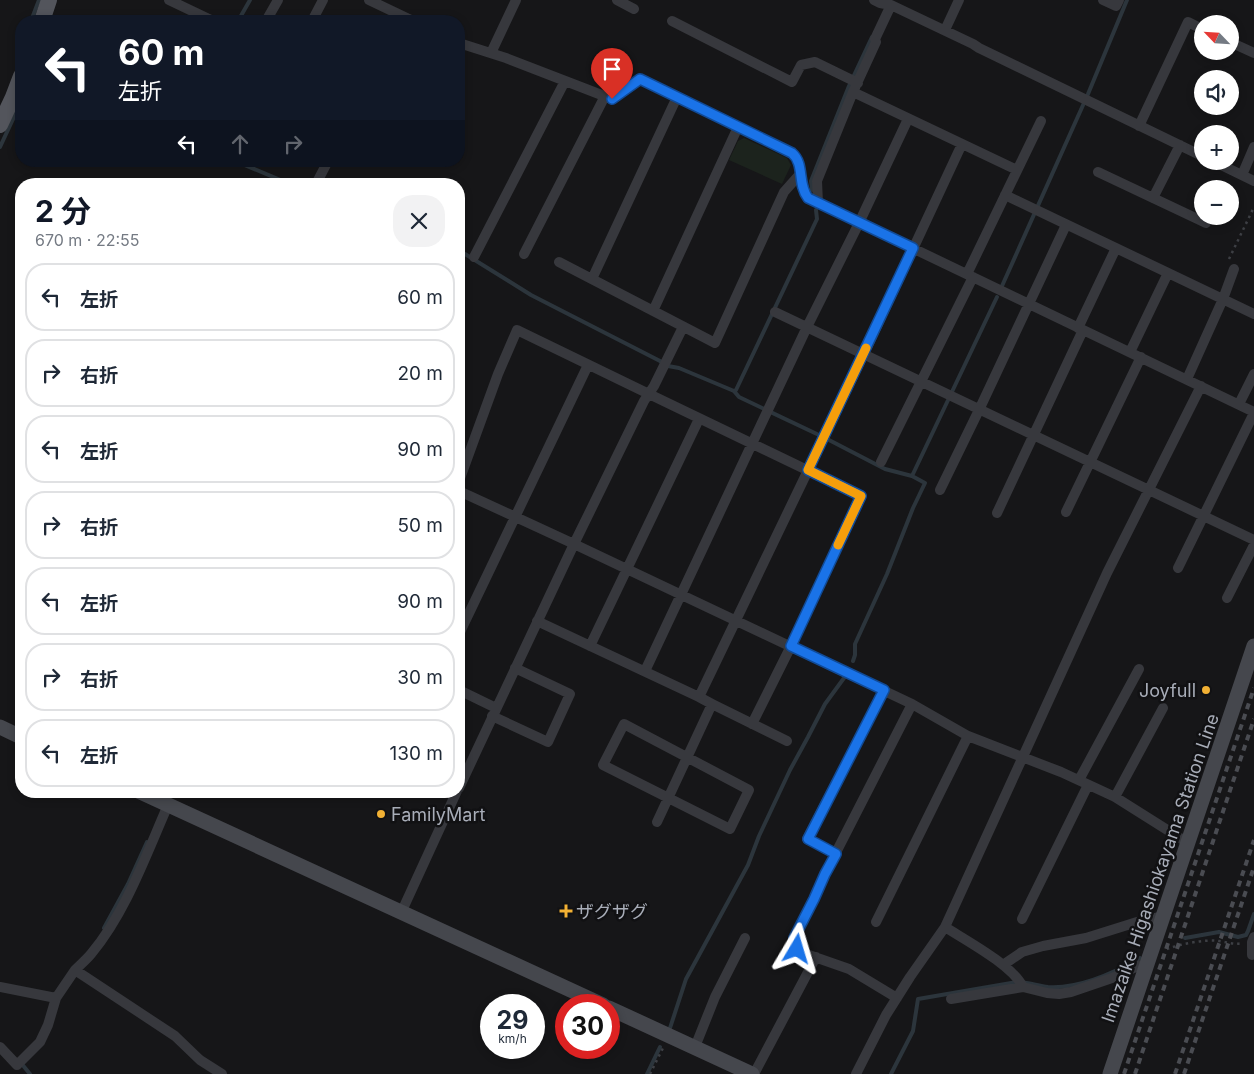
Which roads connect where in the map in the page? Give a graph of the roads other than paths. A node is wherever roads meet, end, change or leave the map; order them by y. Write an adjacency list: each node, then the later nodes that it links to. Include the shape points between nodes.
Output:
1 (49, 0): 14 (main road)
2 (169, 0): 15 (street)
3 (278, 0): 16 (street)
4 (323, 0): 17 (street)
5 (369, 0): 18 (street)
6 (516, 0): 24 (street)
7 (616, 0): 13 (street)
8 (874, 0): 12 (street)
9 (959, 0): 21 (street)
10 (1103, 0): 11 (street, via 1116,6)
11 (1119, 0)
12 (890, 4): 21 (street); 27 (street, via 876,42)
13 (634, 9)
14 (44, 15)
15 (200, 15)
16 (269, 15)
17 (315, 15)
18 (395, 15)
19 (672, 22): 27 (street, via 792,82 801,65 815,62)
20 (1194, 25): 34 (street, via 1188,22)
21 (945, 30): 34 (street)
22 (465, 45): 24 (street)
23 (1239, 46): 25 (street)
24 (491, 53): 26 (street)
25 (1254, 53)
26 (564, 81): 29 (street); 55 (street)
27 (854, 84): 31 (street); 48 (street, via 817,181)
28 (15, 92): 33 (main road)
29 (605, 96): 30 (street, via 612,99 640,79); 54 (street)
30 (677, 97): 35 (street); 60 (street)
31 (908, 119): 36 (street); 50 (street)
32 (1041, 121): 40 (street)
33 (0, 125)
34 (1139, 126): 37 (street)
35 (738, 127): 43 (street, via 792,153 797,157); 63 (street)
36 (962, 144): 40 (street); 52 (street)
37 (1180, 145): 39 (street); 47 (street)
38 (1254, 147): 44 (street)
39 (1194, 152)
40 (1017, 170): 46 (street)
41 (1232, 170): 44 (street)
42 (1098, 172): 47 (street)
43 (800, 174): 48 (street, via 804,193); 66 (street, via 784,192 716,343)
44 (1242, 175): 45 (street)
45 (1254, 181)
46 (1005, 195): 51 (street); 59 (street)
47 (1154, 198): 49 (street)
48 (818, 203): 50 (street)
49 (1194, 217)
50 (859, 223): 52 (street); 67 (street)
51 (1066, 225): 53 (street); 62 (street)
52 (913, 248): 59 (street); 70 (street)
53 (1116, 248): 58 (street); 68 (street)
54 (524, 254)
55 (474, 257)
56 (559, 262): 60 (street)
57 (1234, 269): 61 (street)
58 (1168, 273): 61 (street); 69 (street)
59 (970, 276): 62 (street); 75 (street)
60 (592, 279): 63 (street)
61 (1223, 299): 65 (street); 74 (street)
62 (1030, 304): 68 (street); 79 (street)
63 (653, 311): 66 (street)
64 (775, 312): 67 (street)
65 (1254, 314)
66 (683, 327): 77 (street)
67 (808, 327): 70 (street); 83 (street)
68 (1081, 329): 69 (street); 82 (street)
69 (1130, 352): 71 (street)
70 (864, 354): 75 (street); 87 (street)
71 (1141, 358): 74 (street); 85 (street)
72 (588, 365): 77 (street); 86 (street, via 517,330); 94 (street)
73 (1254, 374): 78 (street)
74 (1187, 380): 76 (street)
75 (921, 381): 79 (street); 84 (street)
76 (1201, 386): 78 (street); 89 (street)
77 (648, 394): 81 (street); 96 (street)
78 (1239, 404): 80 (street)
79 (979, 410): 82 (street); 88 (street)
80 (1254, 412): 93 (street)
81 (700, 419): 83 (street); 99 (street)
82 (1033, 436): 85 (street); 92 (street)
83 (753, 444): 87 (street); 100 (street)
84 (881, 462)
85 (1091, 463): 89 (street); 91 (street)
86 (465, 465)
87 (808, 470): 102 (street); 106 (street, via 861,496)
88 (940, 490)
89 (1148, 491): 93 (street); 124 (street, via 1107,573)
90 (465, 494): 94 (street)
91 (1066, 512)
92 (996, 513)
93 (1203, 516): 95 (street); 98 (street)
94 (514, 517): 96 (street); 103 (street)
95 (1254, 540)
96 (574, 544): 99 (street); 104 (street)
97 (1254, 545): 101 (street)
98 (1178, 568)
99 (628, 569): 100 (street); 105 (street)
100 (682, 594): 102 (street); 110 (street)
101 (1227, 598)
102 (736, 620): 106 (street); 113 (street)
103 (465, 621)
104 (537, 621): 105 (street); 108 (street)
105 (590, 646): 110 (street)
106 (791, 646): 111 (street); 118 (street)
107 (1254, 646): 133 (street, Imazaike Higashiokayama Station Line)
108 (515, 668): 117 (street); 117 (street, via 570,694 548,742)
109 (1138, 669): 126 (street)
110 (645, 671): 113 (street)
111 (884, 690): 115 (street); 134 (street, via 808,839)
112 (465, 694): 117 (street)
113 (699, 697): 114 (street)
114 (712, 704): 118 (street); 123 (street)
115 (912, 704): 121 (street); 134 (street)
116 (1163, 708): 127 (street)
117 (494, 712): 125 (street)
118 (752, 724): 122 (street)
119 (0, 727): 120 (street)
120 (15, 734)
121 (968, 736): 124 (street); 138 (street)
122 (787, 740)
123 (687, 757): 130 (street); 130 (street, via 749,790 730,829); 130 (street, via 624,724 603,765)
124 (1024, 757): 126 (street); 139 (street)
125 (465, 775)
126 (1083, 783): 127 (street); 137 (street)
127 (1115, 797): 133 (street)
128 (153, 798): 131 (street)
129 (454, 798): 135 (street)
130 (668, 798): 132 (street)
131 (168, 805): 135 (street); 146 (street, via 132,888 107,932)
132 (657, 822)
133 (1188, 843): 136 (street, Imazaike Higashiokayama Station Line)
134 (836, 854): 143 (street, via 794,938 797,949)
135 (401, 912): 149 (street)
136 (1163, 916): 144 (street, Imazaike Higashiokayama Station Line); 145 (street, via 1022,952)
137 (1022, 919)
138 (876, 922)
139 (945, 927): 145 (street); 151 (street)
140 (745, 938): 155 (street, via 715,997)
141 (1253, 939): 142 (street)
142 (1252, 955)
143 (816, 958): 151 (street, via 849,969); 157 (street)
144 (1148, 960): 147 (street, via 1112,978 1071,992 1048,993); 159 (street, Imazaike Higashiokayama Station Line)
145 (1003, 966): 147 (street)
146 (74, 970): 150 (street); 156 (street, via 175,1036 200,1060)
147 (1022, 984): 152 (street)
148 (0, 987): 150 (street)
149 (579, 994)
150 (56, 998): 154 (street, via 40,1042 20,1062 17,1064)
151 (897, 998): 158 (street)
152 (951, 999)
153 (620, 1013): 155 (street)
154 (0, 1047)
155 (695, 1047): 157 (street)
156 (222, 1074)
157 (753, 1074)
158 (856, 1074)
159 (1110, 1074)

